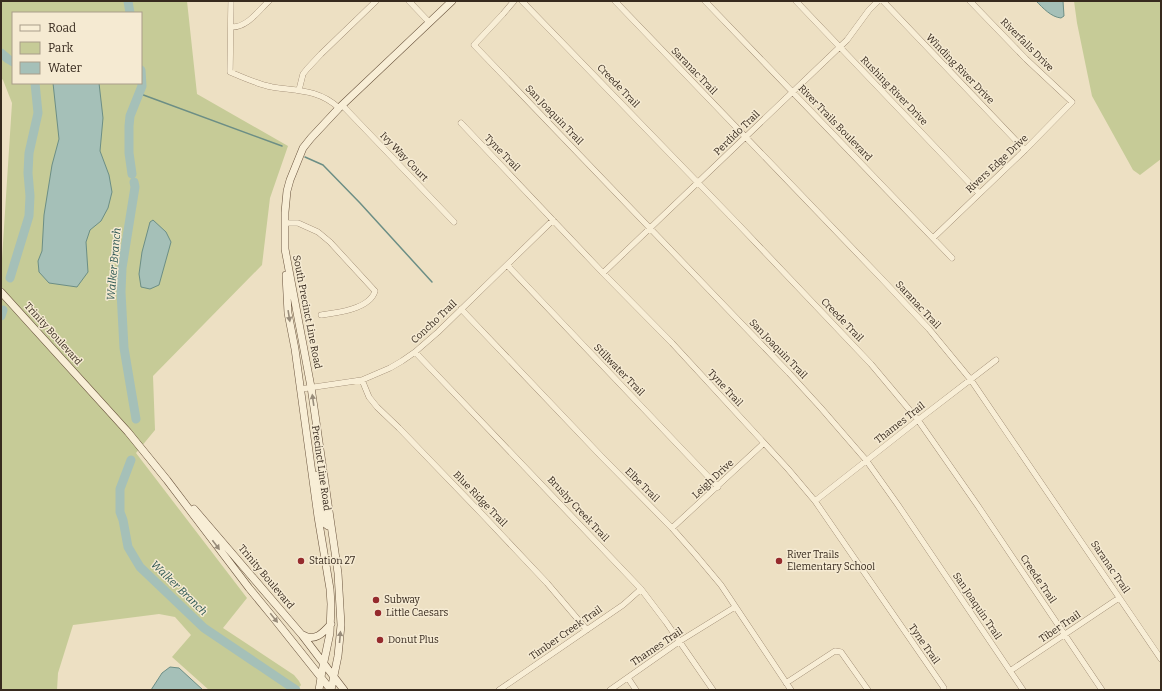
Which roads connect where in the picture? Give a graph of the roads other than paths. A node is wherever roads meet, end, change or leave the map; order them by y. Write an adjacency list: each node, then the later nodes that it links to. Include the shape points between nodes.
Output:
1 (231, 1): 15 (street)
2 (269, 1): 15 (street, via 247,22 241,26)
3 (376, 1): 17 (street, via 307,69)
4 (409, 1): 14 (street)
5 (452, 1): 14 (main road, South Precinct Line Road)
6 (514, 1): 29 (street, San Joaquin Trail, via 474,45)
7 (522, 1): 24 (street, Creede Trail)
8 (615, 1): 22 (street, Saranac Trail)
9 (705, 1): 18 (street, River Trails Boulevard)
10 (796, 1): 16 (street, Rushing River Drive)
11 (878, 1): 16 (street, Perdido Trail)
12 (883, 1): 23 (street, Winding River Drive)
13 (970, 1): 19 (street, Riverfalls Drive)
14 (429, 22): 20 (main road, South Precinct Line Road)
15 (231, 27): 17 (street, Ivy Way Court, via 230,72 271,87)
16 (840, 47): 18 (street, Perdido Trail); 25 (street, Rushing River Drive)
17 (299, 90): 20 (street, Ivy Way Court, via 319,94)
18 (792, 92): 22 (street, Perdido Trail); 30 (street, River Trails Boulevard)
19 (1072, 102): 23 (street, Rivers Edge Drive)
20 (341, 106): 27 (street, Ivy Way Court); 28 (main road, South Precinct Line Road, via 303,148 290,180)
21 (461, 123): 26 (street, Tyne Trail)
22 (745, 137): 24 (street, Perdido Trail); 41 (street, Saranac Trail, via 929,329)
23 (1025, 150): 25 (street, Rivers Edge Drive)
24 (698, 183): 29 (street, Perdido Trail); 44 (street, Creede Trail, via 871,364)
25 (979, 193): 30 (street, Rivers Edge Drive)
26 (553, 220): 33 (street, Concho Trail); 34 (street, Tyne Trail)
27 (454, 222)
28 (285, 223): 31 (main road, South Precinct Line Road); 37 (street, via 298,223 318,232 375,291 368,301 357,307)
29 (650, 229): 34 (street, Perdido Trail); 47 (street, San Joaquin Trail, via 794,379)
30 (933, 238): 32 (street, River Trails Boulevard)
31 (285, 249): 42 (main road, South Precinct Line Road); 43 (main road, Precinct Line Road, one-way to 43, via 288,313)
32 (952, 258)
33 (507, 265): 36 (street, Concho Trail); 49 (street, Stillwater Trail)
34 (603, 273): 45 (street, Tyne Trail)
35 (1, 292): 48 (main road, Trinity Boulevard, via 128,432)
36 (461, 309): 38 (street, Concho Trail); 52 (street, Elbe Trail)
37 (321, 315)
38 (416, 352): 40 (street, Concho Trail, via 390,368); 55 (street, Brushy Creek Trail)
39 (996, 360): 41 (street, Thames Trail)
40 (362, 380): 42 (street, Concho Trail); 59 (street, Blue Ridge Trail, via 369,397 377,407 547,583)
41 (971, 380): 44 (street, Thames Trail); 56 (street, Saranac Trail)
42 (312, 387): 43 (street, Concho Trail); 51 (main road, South Precinct Line Road, one-way to 42)
43 (301, 389): 46 (main road, Precinct Line Road)
44 (918, 420): 47 (street, Thames Trail); 61 (street, Creede Trail)
45 (764, 443): 49 (street, Leigh Drive); 50 (street, Tyne Trail)
46 (309, 451): 51 (main road, via 314,459 324,523); 53 (main road, Precinct Line Road)
47 (866, 460): 50 (street, Thames Trail); 65 (street, San Joaquin Trail)
48 (167, 480): 60 (main road, Trinity Boulevard, via 208,524); 67 (main road, Trinity Boulevard, one-way to 67, via 249,588)
49 (718, 487): 52 (street, Leigh Drive)
50 (815, 501): 79 (street, Tyne Trail)
51 (331, 526): 54 (main road, South Precinct Line Road)
52 (672, 528): 57 (street, Elbe Trail, via 711,573)
53 (322, 545): 54 (main road); 58 (main road, Precinct Line Road, via 330,588)
54 (334, 545): 66 (main road, South Precinct Line Road, one-way to 54, via 341,625)
55 (641, 589): 59 (street, Timber Creek Trail); 62 (street, Brushy Creek Trail)
56 (1119, 598): 61 (street, Tiber Trail); 63 (street, Saranac Trail)
57 (735, 607): 62 (street, Thames Trail); 69 (street, Elbe Trail)
58 (331, 624): 60 (main road, via 314,638); 64 (main road, Precinct Line Road)
59 (587, 630): 73 (street, Timber Creek Trail)
60 (302, 635): 64 (main road, Trinity Boulevard)
61 (1064, 635): 65 (street, Tiber Trail); 81 (street, Creede Trail)
62 (680, 641): 68 (street, Thames Trail); 76 (street, Brushy Creek Trail)
63 (1161, 660)
64 (324, 662): 66 (main road, Trinity Boulevard); 67 (main road, Precinct Line Road)
65 (1010, 672): 80 (street, San Joaquin Trail)
66 (333, 675): 71 (main road, South Precinct Line Road); 72 (main road, Trinity Boulevard)
67 (322, 677): 70 (main road, Precinct Line Road); 71 (main road, Trinity Boulevard)
68 (628, 678): 74 (street, Thames Trail); 75 (street)
69 (786, 683): 77 (street, Elbe Trail); 78 (street, via 835,651 841,652)
70 (320, 690)
71 (331, 690)
72 (344, 690)
73 (499, 690)
74 (610, 690)
75 (636, 690)
76 (713, 690)
77 (790, 690)
78 (868, 690)
79 (943, 690)
80 (1023, 690)
81 (1102, 690)

